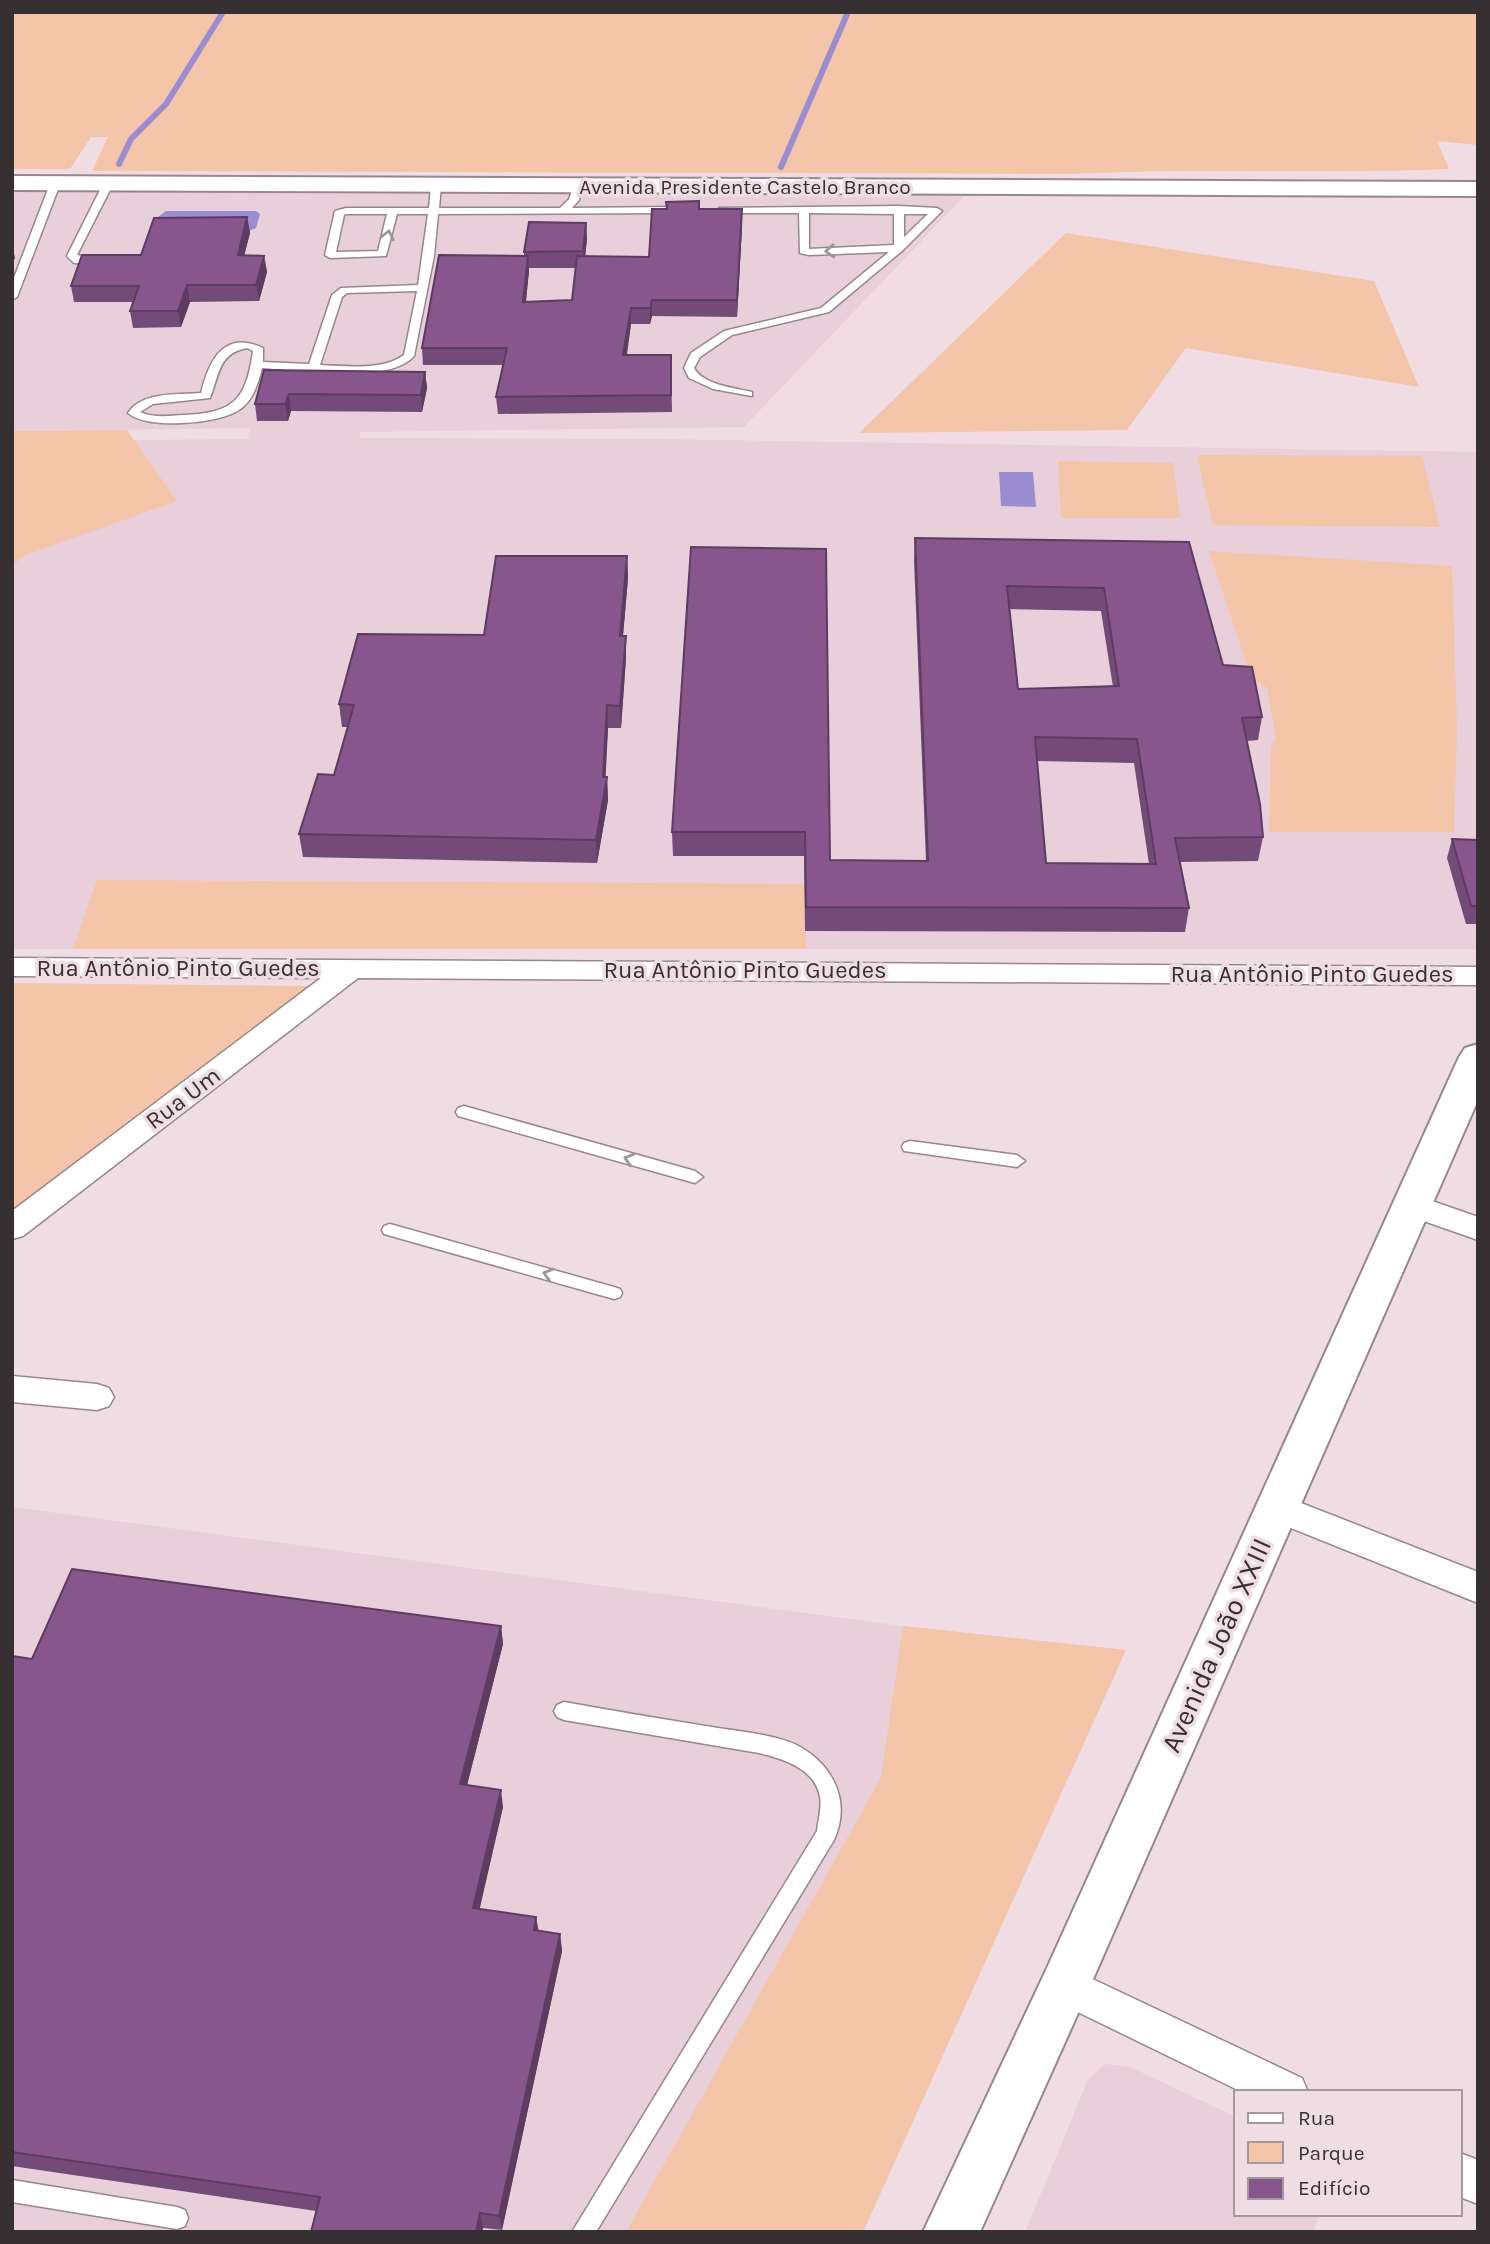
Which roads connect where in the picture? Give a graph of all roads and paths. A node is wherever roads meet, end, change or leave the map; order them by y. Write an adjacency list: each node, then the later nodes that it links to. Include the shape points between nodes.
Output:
1 (12, 183): 2 (street, Avenida Presidente Castelo Branco)
2 (55, 184): 3 (street, Avenida Presidente Castelo Branco); 17 (lane)
3 (108, 184): 4 (street, Avenida Presidente Castelo Branco); 15 (lane, via 72,256 78,261)
4 (436, 186): 5 (street, Avenida Presidente Castelo Branco); 12 (lane)
5 (577, 187): 6 (street, Avenida Presidente Castelo Branco); 13 (lane, via 575,200)
6 (1478, 189)
7 (804, 209): 8 (lane); 10 (lane); 14 (lane, one-way to 7, via 806,252)
8 (899, 209): 14 (lane); 14 (lane, via 937,211)
9 (683, 210): 13 (lane)
10 (710, 210)
11 (393, 211): 11 (lane, one-way to 11, via 339,213 330,255 382,254); 12 (lane)
12 (433, 211): 13 (lane); 16 (lane)
13 (563, 211)
14 (899, 248): 20 (lane, via 820,313 740,328 695,355 689,368 692,376)
15 (115, 261)
16 (423, 288): 19 (lane, via 345,290 337,295); 19 (lane, via 409,356 403,362)
17 (12, 297)
18 (258, 365): 18 (lane, via 246,399 228,414 149,420 135,413 150,401 206,396 225,349 256,347); 19 (lane)
19 (314, 366)
20 (748, 394)
21 (12, 967): 22 (street, Rua Antônio Pinto Guedes)
22 (353, 968): 23 (street, Rua Antônio Pinto Guedes); 30 (street, Rua Um)
23 (1478, 976)
24 (1478, 1056): 29 (street, Avenida João XXIII)
25 (464, 1112): 28 (lane, one-way to 25)
26 (910, 1147): 27 (lane)
27 (1017, 1161)
28 (695, 1177)
29 (1412, 1205): 31 (street); 36 (street, Avenida João XXIII)
30 (12, 1228)
31 (1478, 1229)
32 (390, 1230): 33 (lane, one-way to 32)
33 (614, 1293)
34 (12, 1389): 35 (street)
35 (97, 1397)
36 (1278, 1508): 37 (street); 39 (street, Avenida João XXIII)
37 (1478, 1588)
38 (564, 1711): 45 (lane, via 793,1753 820,1772 831,1797 827,1833)
39 (1065, 1985): 40 (street); 46 (street, Avenida João XXIII)
40 (1283, 2090)
41 (1462, 2175): 42 (street)
42 (1478, 2183)
43 (12, 2192): 44 (lane)
44 (177, 2218)
45 (583, 2232)
46 (951, 2232)

